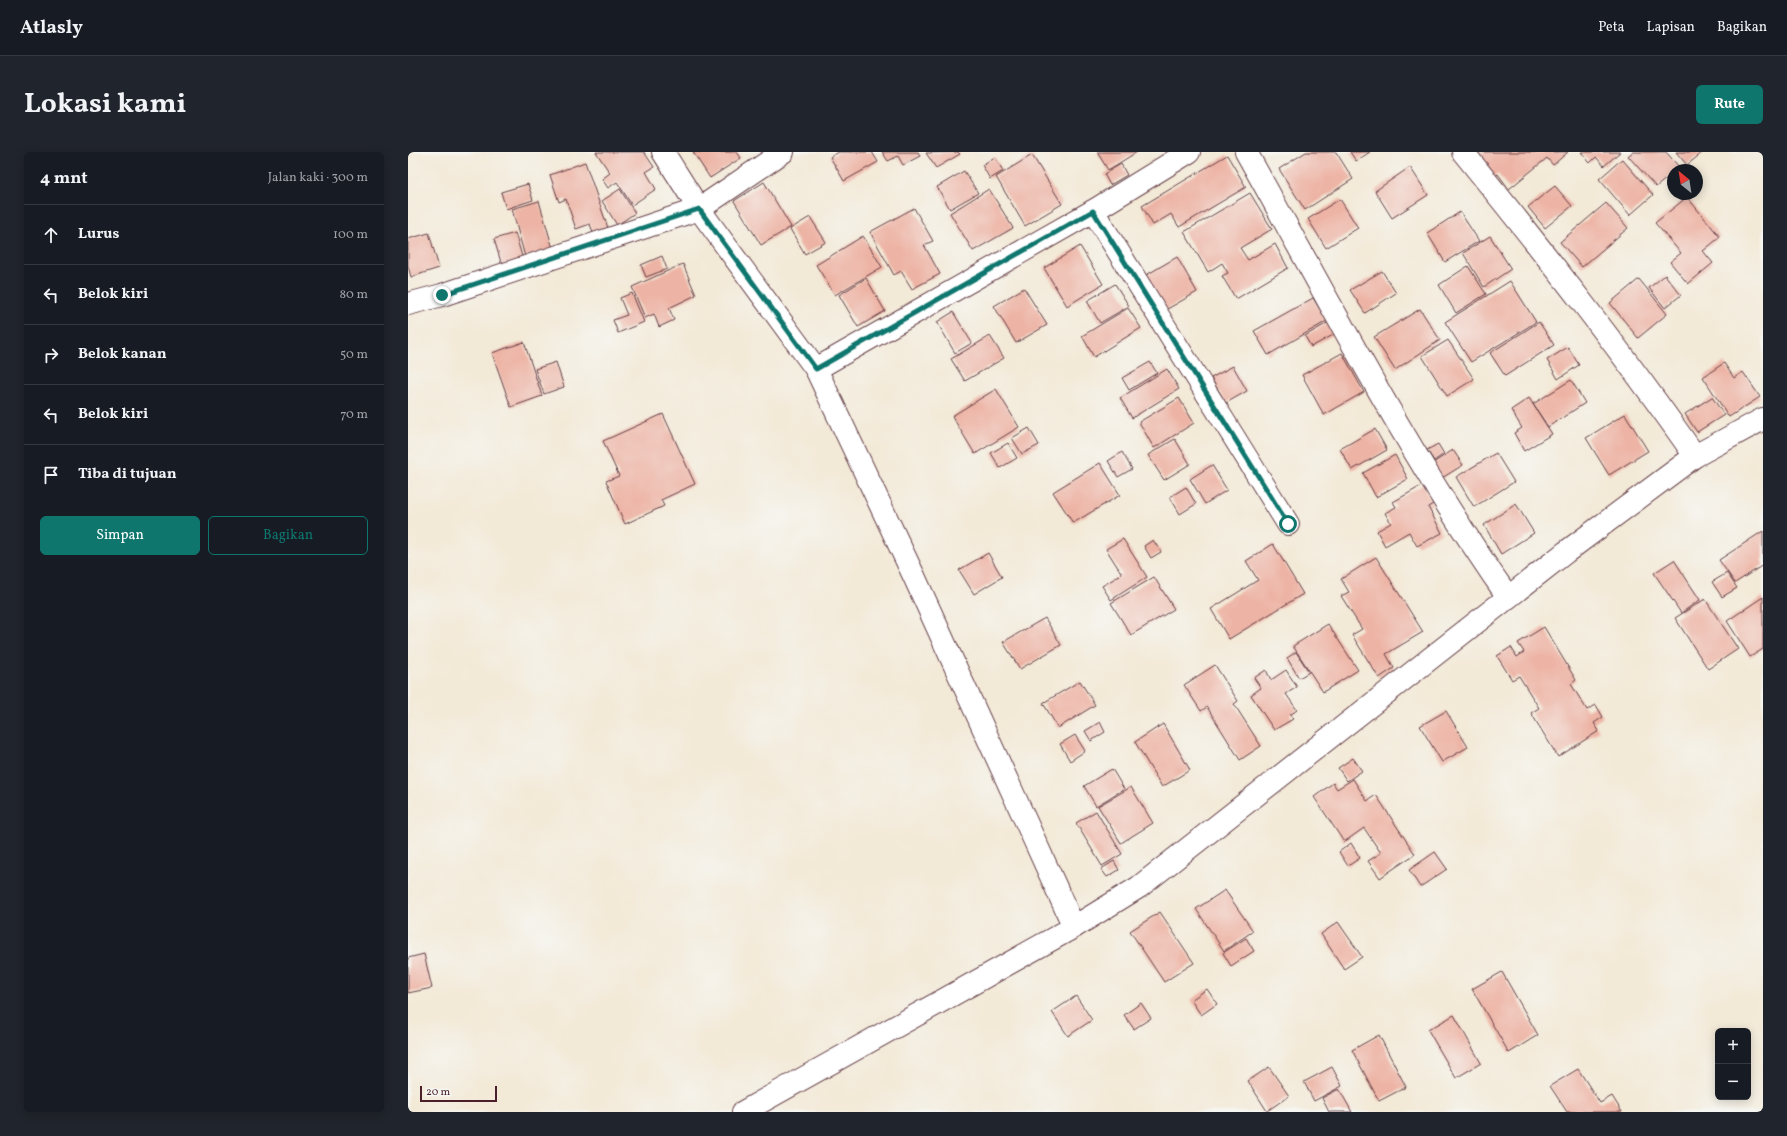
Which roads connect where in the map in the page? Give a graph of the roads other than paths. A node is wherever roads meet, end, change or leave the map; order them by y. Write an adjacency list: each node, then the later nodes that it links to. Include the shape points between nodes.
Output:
1 (663, 152): 6 (street)
2 (783, 152): 6 (street)
3 (1189, 152): 7 (street)
4 (1246, 152): 13 (street, via 1374,381 1473,547)
5 (1463, 152): 11 (street, via 1604,329)
6 (699, 209): 8 (street); 9 (street)
7 (1093, 211): 9 (street); 12 (street)
8 (408, 304)
9 (816, 369): 14 (street, via 913,574)
10 (1763, 419): 11 (street)
11 (1695, 456): 13 (street)
12 (1288, 524)
13 (1508, 597): 14 (street, via 1139,887)
14 (1074, 927): 15 (street)
15 (743, 1112)

